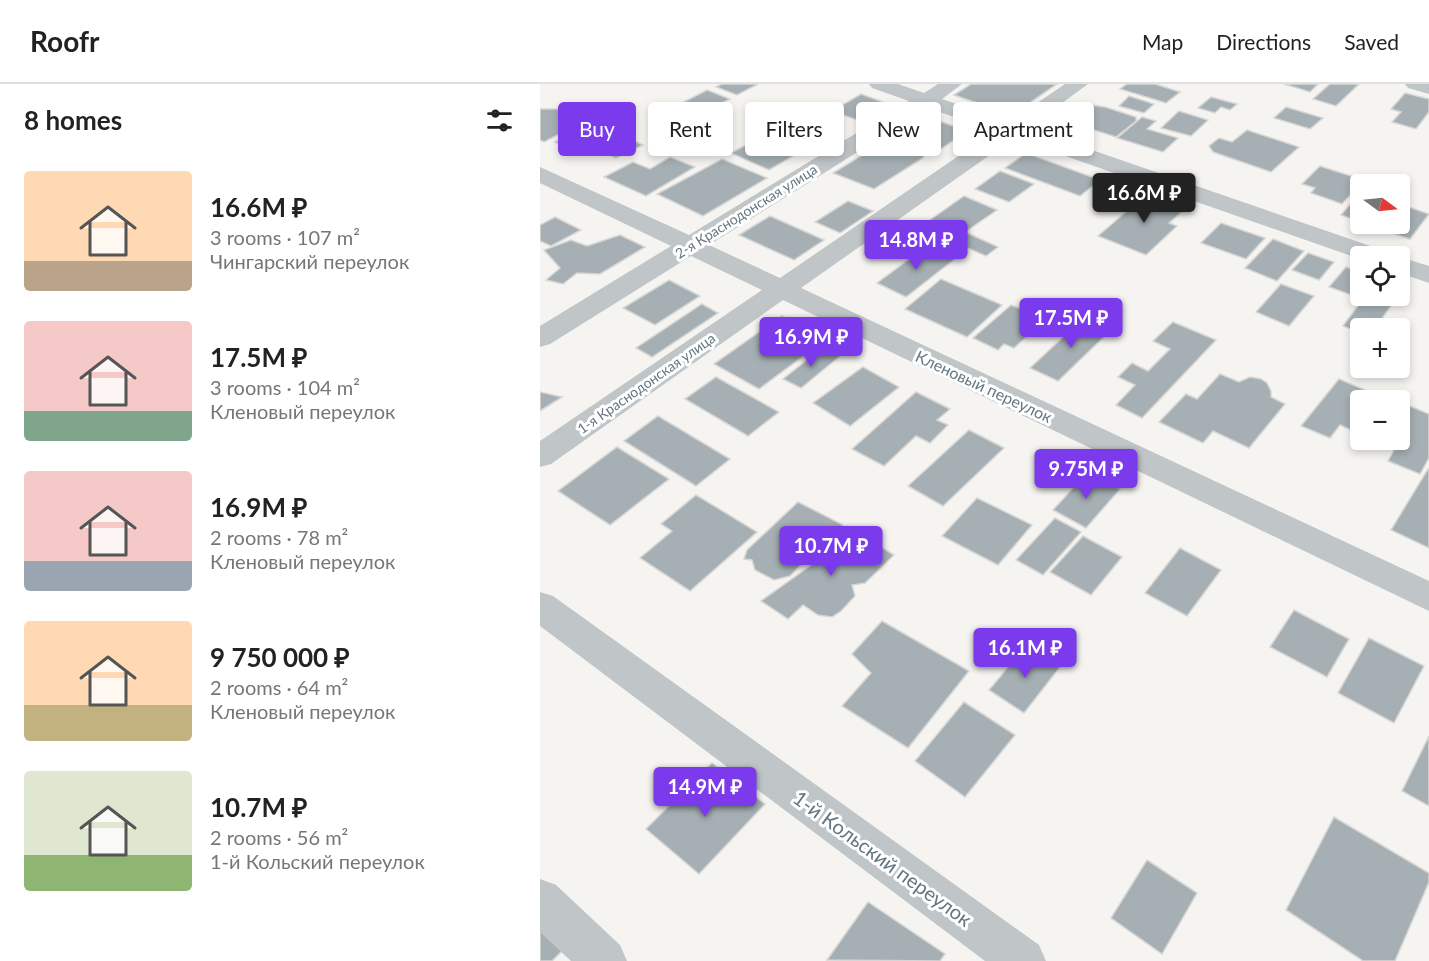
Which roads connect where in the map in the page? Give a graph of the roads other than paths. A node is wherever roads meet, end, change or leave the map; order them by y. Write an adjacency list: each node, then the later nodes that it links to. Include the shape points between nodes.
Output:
1 (879, 84): 6 (street)
2 (952, 84): 6 (street, 2-я Краснодонская улица)
3 (1078, 84): 7 (street, 1-я Краснодонская улица)
4 (1415, 84): 5 (street)
5 (1429, 88)
6 (926, 100): 8 (street); 12 (street, 2-я Краснодонская улица)
7 (1052, 102)
8 (953, 109)
9 (974, 156): 16 (street, 1-я Краснодонская улица)
10 (1087, 156): 13 (street)
11 (540, 174): 12 (street, Кленовый переулок)
12 (692, 244): 16 (street, Кленовый переулок); 17 (street, 2-я Краснодонская улица)
13 (1350, 247)
14 (1410, 268): 15 (street)
15 (1429, 275)
16 (780, 290): 18 (street, 1-я Краснодонская улица); 19 (street, Кленовый переулок)
17 (540, 338)
18 (540, 456)
19 (1429, 597)
20 (540, 606): 23 (street, 1-й Кольский переулок)
21 (540, 901): 22 (street)
22 (604, 961)
23 (1023, 961)

